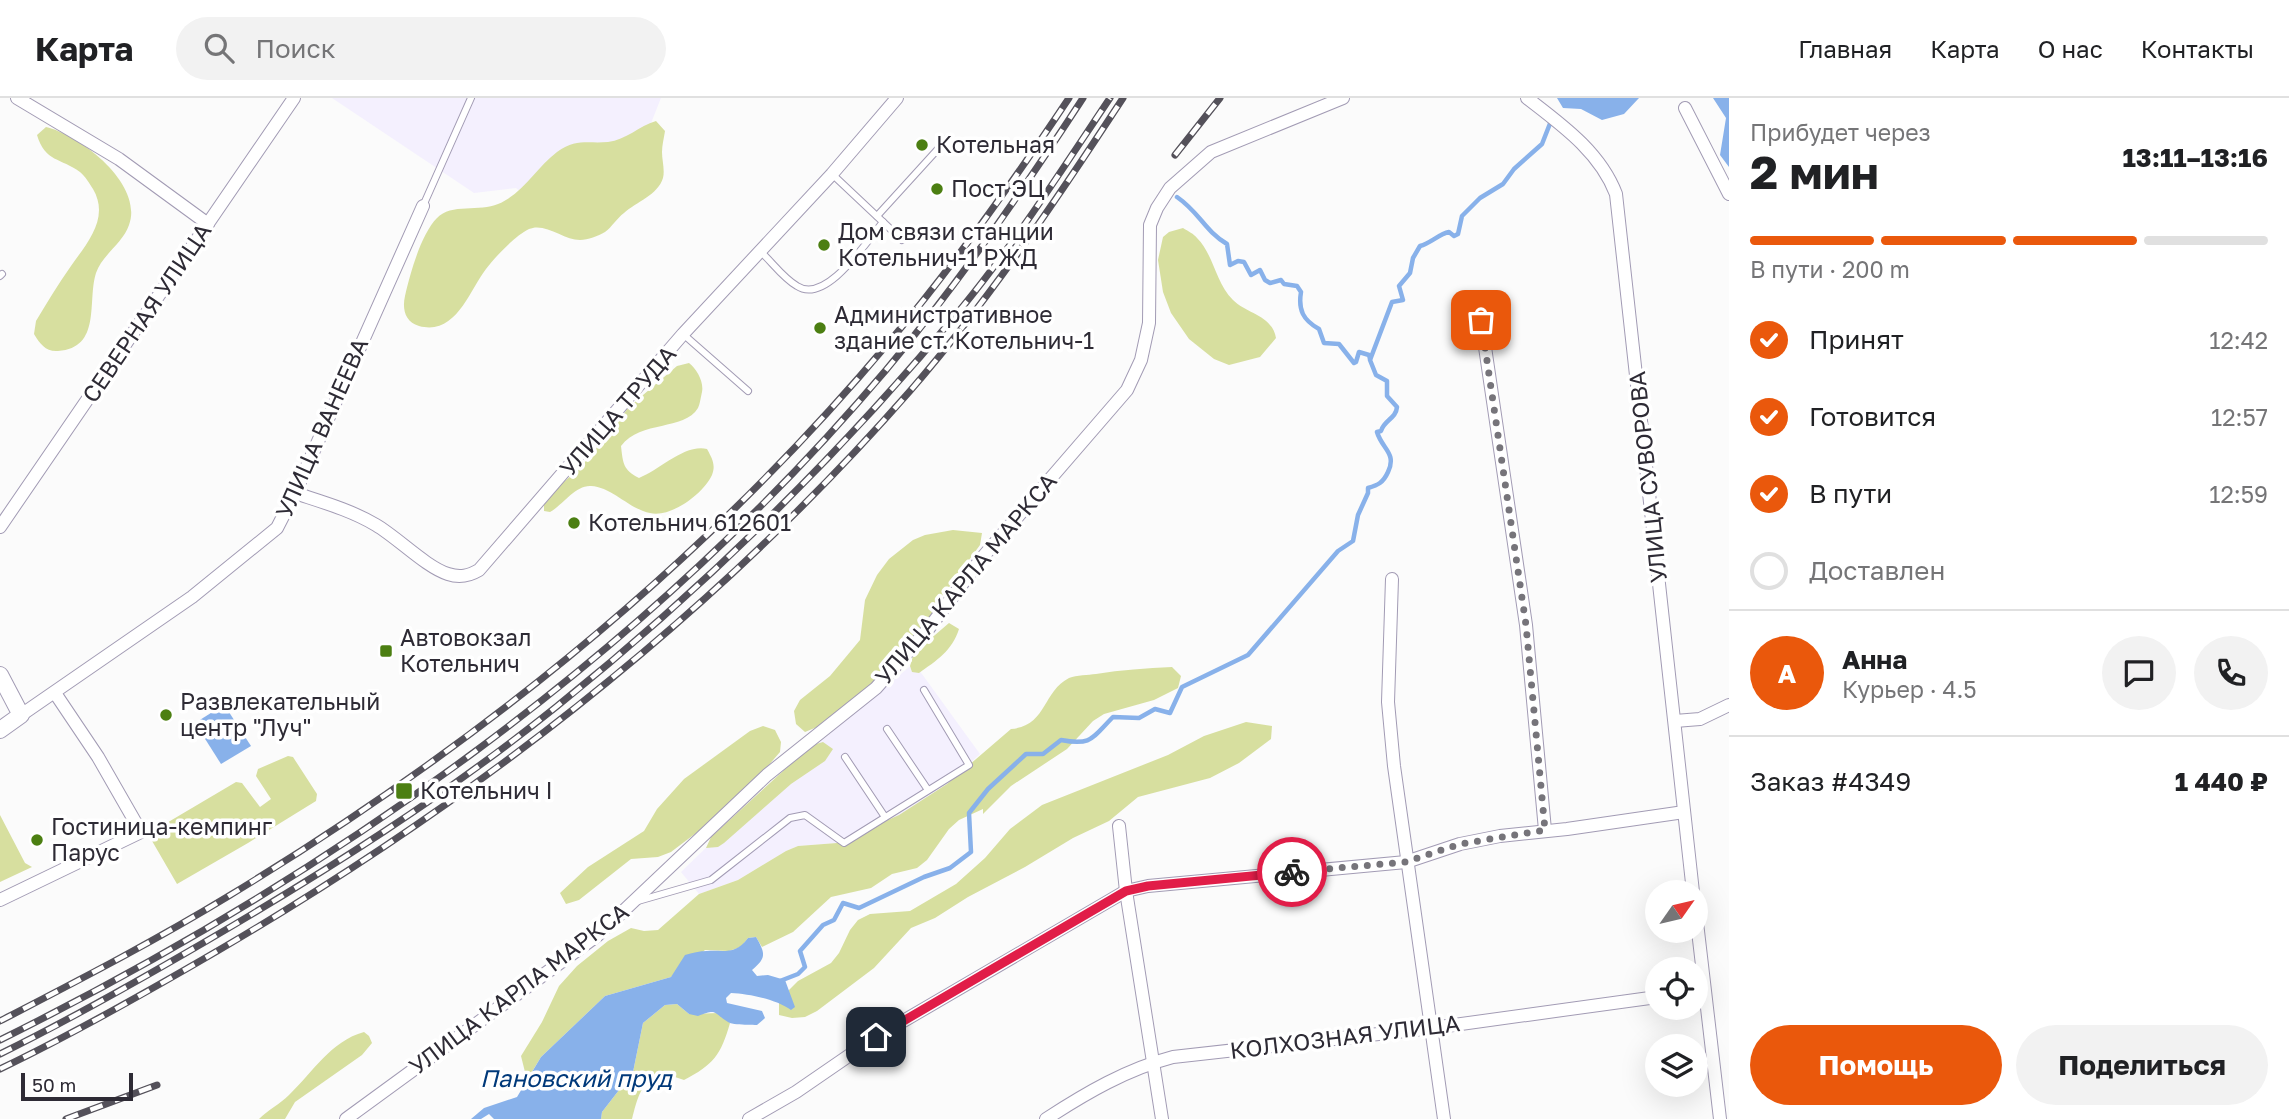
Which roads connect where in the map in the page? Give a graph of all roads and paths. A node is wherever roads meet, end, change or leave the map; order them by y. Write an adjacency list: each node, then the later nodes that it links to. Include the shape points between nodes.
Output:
1 (16, 98): 14 (street, via 119,159)
2 (295, 98): 14 (street, СЕВЕРНАЯ УЛИЦА)
3 (471, 98): 11 (lane)
4 (897, 98): 9 (street, УЛИЦА ТРУДА)
5 (1343, 98): 41 (street, УЛИЦА КАРЛА МАРКСА, via 1210,152 1170,188 1150,225 1149,323 1141,360 1127,390 876,688 767,775)
6 (1527, 98): 28 (street, УЛИЦА СУВОРОВА, via 1584,145 1609,175 1616,194)
7 (1685, 108): 10 (street)
8 (947, 138): 12 (lane)
9 (832, 174): 12 (lane); 16 (street, УЛИЦА ТРУДА)
10 (1729, 194)
11 (423, 206): 20 (street, УЛИЦА ВАНЕЕВА)
12 (877, 216): 13 (lane)
13 (883, 222): 15 (lane); 16 (lane, via 822,288 797,287)
14 (208, 225): 21 (street, СЕВЕРНАЯ УЛИЦА)
15 (902, 240)
16 (761, 251): 18 (street, УЛИЦА ТРУДА)
17 (1481, 320): 36 (street, via 1526,625)
18 (683, 334): 19 (lane); 20 (street, УЛИЦА ТРУДА, via 473,574 458,577 443,572 376,525)
19 (748, 391)
20 (295, 493): 25 (street, УЛИЦА ВАНЕЕВА, via 277,528 192,597)
21 (0, 527)
22 (1392, 579): 37 (street, via 1388,702)
23 (0, 675): 27 (street)
24 (924, 690): 32 (lane, via 969,765)
25 (55, 693): 27 (street, УЛИЦА ВАНЕЕВА); 40 (street, via 141,832)
26 (1729, 705): 28 (street, via 1700,719)
27 (21, 715): 30 (street, УЛИЦА ВАНЕЕВА)
28 (1675, 721): 33 (street, УЛИЦА СУВОРОВА)
29 (887, 729): 32 (lane)
30 (0, 730)
31 (845, 757): 34 (lane)
32 (928, 790): 34 (lane)
33 (1684, 812): 36 (street); 38 (street, УЛИЦА СУВОРОВА)
34 (885, 817): 41 (lane, via 844,843 805,815 790,818 711,880)
35 (1119, 826): 39 (street)
36 (1545, 830): 37 (street, via 1460,844)
37 (1406, 862): 39 (street); 44 (street)
38 (1692, 880)
39 (1126, 891): 45 (street); 47 (street, via 876,1037)
40 (0, 901)
41 (634, 902): 46 (street, УЛИЦА КАРЛА МАРКСА, via 588,943)
42 (1645, 999): 44 (street, КОЛХОЗНАЯ УЛИЦА)
43 (1705, 1020): 51 (street)
44 (1432, 1028): 45 (street, КОЛХОЗНАЯ УЛИЦА); 50 (street)
45 (1153, 1063): 48 (street, КОЛХОЗНАЯ УЛИЦА, via 1091,1090); 49 (street)
46 (346, 1119)
47 (749, 1119)
48 (1046, 1119)
49 (1162, 1119)
50 (1444, 1119)
51 (1720, 1119)

